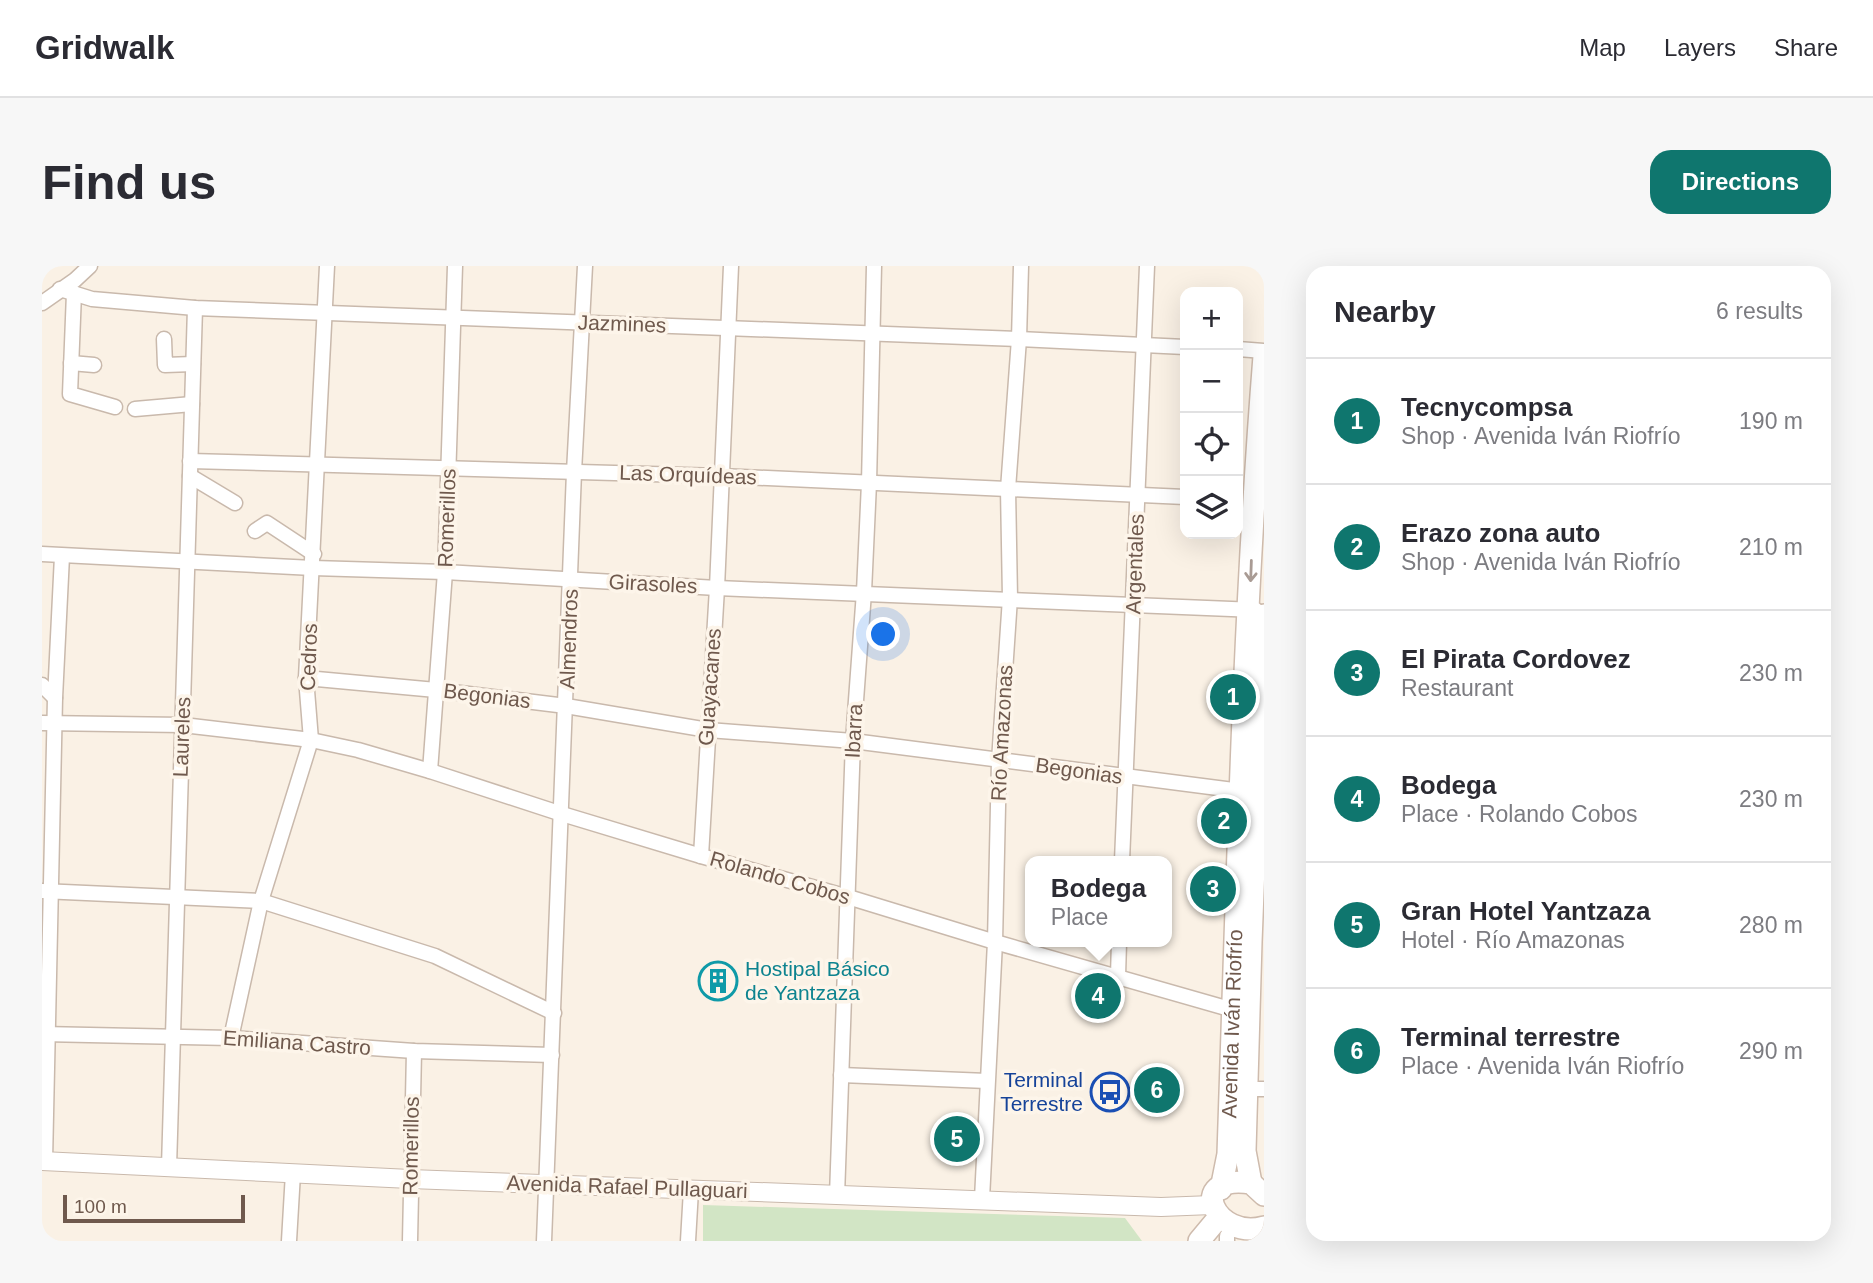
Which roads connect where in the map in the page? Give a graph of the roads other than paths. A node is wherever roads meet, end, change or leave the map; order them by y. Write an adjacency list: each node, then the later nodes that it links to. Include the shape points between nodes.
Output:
1 (90, 266): 9 (street)
2 (327, 266): 12 (street, Cedros)
3 (455, 266): 13 (street, Romerillos)
4 (584, 266): 14 (street, Almendros)
5 (731, 266): 15 (street, Guayacanes)
6 (874, 266): 16 (street, Ibarra)
7 (1021, 266): 18 (street, Río Amazonas)
8 (1147, 266): 19 (street, Argentales)
9 (67, 291): 10 (street); 11 (street, Jazmines, via 92,299); 24 (street)
10 (42, 303)
11 (195, 308): 12 (street, Jazmines); 25 (street, Laureles)
12 (325, 313): 13 (street, Jazmines); 31 (street, Cedros)
13 (455, 318): 14 (street, Jazmines); 32 (street, Romerillos)
14 (581, 323): 15 (street, Jazmines); 33 (street, Almendros)
15 (729, 329): 16 (street, Jazmines); 35 (street, Guayacanes)
16 (872, 333): 18 (street, Jazmines); 36 (street, Ibarra)
17 (164, 339): 25 (street, via 165,365)
18 (1019, 339): 19 (street, Jazmines); 37 (street, Río Amazonas)
19 (1144, 346): 20 (street, Jazmines); 38 (street, Argentales)
20 (1180, 347)
21 (1243, 349): 22 (street)
22 (1264, 351)
23 (1264, 356): 40 (main road, Avenida Iván Riofrío)
24 (71, 363): 26 (street); 28 (street, via 70,394)
25 (193, 364): 27 (street, Laureles)
26 (94, 365)
27 (192, 404): 29 (street); 30 (street, Laureles)
28 (115, 407)
29 (135, 409)
30 (190, 461): 31 (street, Las Orquídeas); 34 (street, Laureles)
31 (318, 465): 32 (street, Las Orquídeas); 46 (street, Cedros)
32 (448, 469): 33 (street, Las Orquídeas); 47 (street, Romerillos)
33 (574, 472): 35 (street, Las Orquídeas); 48 (street, Almendros)
34 (190, 476): 41 (street); 45 (street, Laureles)
35 (721, 476): 36 (street, Las Orquídeas); 49 (street, Guayacanes)
36 (869, 483): 37 (street, Las Orquídeas); 50 (street, Ibarra)
37 (1008, 489): 38 (street, Las Orquídeas); 51 (street, Río Amazonas)
38 (1138, 495): 39 (street, Las Orquídeas); 52 (street, Argentales)
39 (1180, 497)
40 (1252, 500): 53 (main road, Avenida Iván Riofrío, one-way to 53)
41 (235, 503)
42 (255, 531): 46 (street, via 267,523)
43 (42, 554): 44 (street, Girasoles)
44 (62, 555): 45 (street, Girasoles); 57 (street)
45 (187, 561): 46 (street, Girasoles); 60 (street, Laureles)
46 (314, 561): 47 (street, Girasoles); 54 (street, Cedros)
47 (445, 572): 48 (street, Girasoles); 56 (street, Romerillos)
48 (571, 579): 49 (street, Girasoles); 58 (street, Almendros)
49 (717, 588): 50 (street, Girasoles); 61 (street, Guayacanes)
50 (864, 592): 51 (street, Girasoles); 63 (street, Ibarra)
51 (1010, 598): 52 (street, Girasoles); 64 (street, Río Amazonas)
52 (1133, 604): 53 (street, Girasoles); 66 (street, Argentales)
53 (1259, 612): 67 (main road, Avenida Iván Riofrío)
54 (306, 678): 56 (street, Begonias); 62 (street, Cedros)
55 (42, 685): 57 (street)
56 (436, 690): 58 (street, Begonias); 65 (street, Romerillos)
57 (55, 698): 59 (street)
58 (566, 706): 61 (street, Begonias); 68 (street, Almendros)
59 (48, 723): 60 (street, Rolando Cobos); 71 (street)
60 (183, 725): 62 (street, Rolando Cobos); 72 (street, Laureles)
61 (708, 730): 63 (street, Begonias); 69 (street, Guayacanes)
62 (311, 740): 65 (street, Rolando Cobos); 74 (street, Cedros)
63 (853, 741): 64 (street, Begonias); 73 (street, Ibarra)
64 (999, 761): 66 (street, Begonias); 75 (street, Río Amazonas)
65 (430, 771): 68 (street, Rolando Cobos)
66 (1126, 778): 67 (street, Begonias); 70 (street, Argentales)
67 (1254, 793): 76 (main road, Avenida Iván Riofrío); 79 (main road, Avenida Iván Riofrío)
68 (562, 814): 69 (street, Rolando Cobos); 80 (street, Almendros)
69 (701, 856): 73 (street, Rolando Cobos)
70 (1122, 856)
71 (47, 891): 72 (street); 81 (street)
72 (177, 897): 74 (street); 82 (street, Laureles)
73 (848, 897): 75 (street, Rolando Cobos); 86 (street, Ibarra)
74 (261, 901): 80 (street, via 435,956); 83 (street, Cedros)
75 (995, 942): 78 (street, Rolando Cobos); 87 (street, Río Amazonas)
76 (1257, 942): 79 (main road, Avenida Iván Riofrío)
77 (1119, 947): 78 (street)
78 (1118, 976): 79 (street, Rolando Cobos)
79 (1241, 1012): 88 (main road, Avenida Iván Riofrío); 98 (main road, Avenida Iván Riofrío, via 1228,1154)
80 (554, 1013): 85 (street, Almendros)
81 (45, 1034): 82 (street, Emiliana Castro); 89 (street)
82 (173, 1037): 83 (street, Emiliana Castro); 90 (street, Laureles)
83 (231, 1038): 84 (street, Emiliana Castro)
84 (414, 1051): 85 (street, Emiliana Castro); 92 (street, Romerillos)
85 (552, 1055): 93 (street, Almendros)
86 (841, 1075): 87 (street); 96 (street, Ibarra)
87 (987, 1081): 97 (street, Río Amazonas)
88 (1256, 1089): 94 (main road, Avenida Iván Riofrío, via 1245,1151)
89 (44, 1161): 90 (street, Avenida Rafael Pullaguari)
90 (169, 1167): 91 (street, Avenida Rafael Pullaguari)
91 (293, 1173): 92 (street, Avenida Rafael Pullaguari); 100 (street)
92 (410, 1180): 93 (street, Avenida Rafael Pullaguari); 101 (street, Romerillos)
93 (547, 1184): 95 (street, Avenida Rafael Pullaguari); 102 (street, Almendros)
94 (1257, 1189): 98 (main road, via 1240,1182)
95 (691, 1190): 96 (street, Avenida Rafael Pullaguari); 103 (street)
96 (837, 1196): 97 (street, Avenida Rafael Pullaguari)
97 (982, 1199): 98 (street, Avenida Rafael Pullaguari, via 1161,1207)
98 (1227, 1227): 99 (main road, via 1255,1235); 104 (main road)
99 (1264, 1227)
100 (289, 1241)
101 (410, 1241)
102 (544, 1241)
103 (688, 1241)
104 (1199, 1241)

